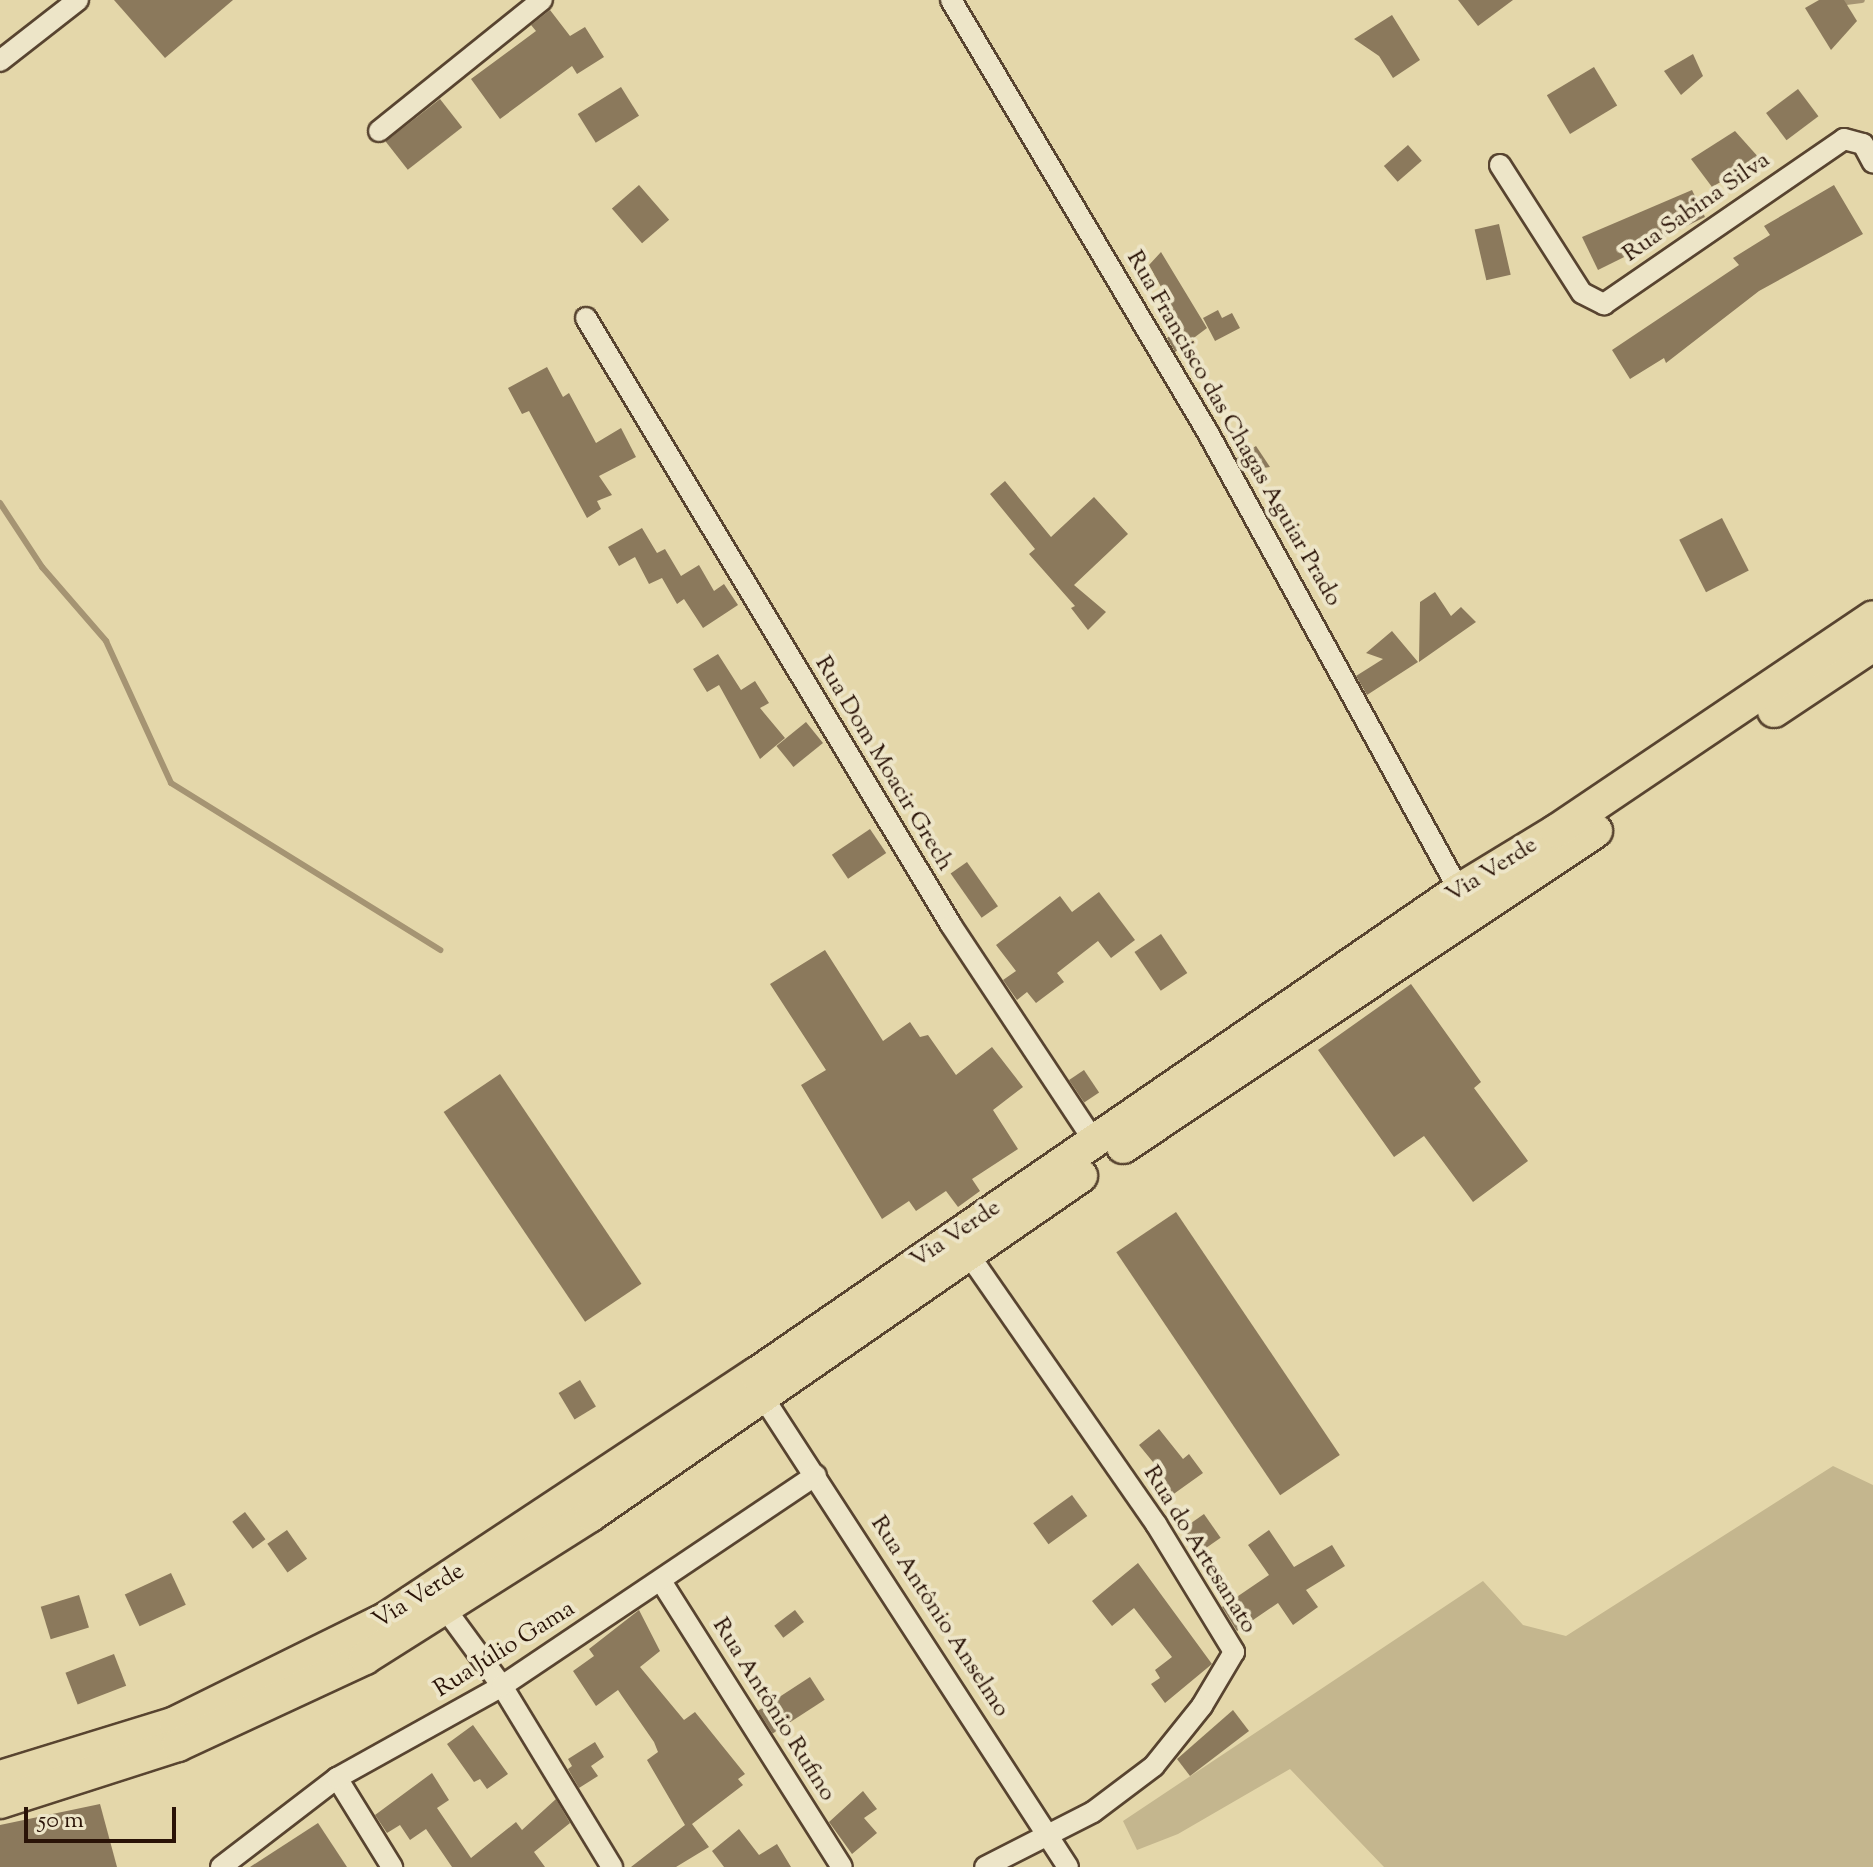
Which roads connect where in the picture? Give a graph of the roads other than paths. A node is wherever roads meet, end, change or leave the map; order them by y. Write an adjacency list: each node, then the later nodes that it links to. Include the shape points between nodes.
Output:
1 (78, 0): 4 (street)
2 (542, 0): 5 (street)
3 (951, 0): 11 (street, Rua Francisco das Chagas Aguiar Prado, via 1214,444)
4 (0, 61)
5 (379, 131)
6 (1873, 163): 7 (street, Rua Sabina Silva, via 1853,138 1826,149 1612,301 1596,303 1582,293)
7 (1500, 165)
8 (586, 318): 12 (street, Rua Dom Moacir Grech, via 943,912)
9 (1873, 617): 11 (main road, Via Verde, via 1556,831)
10 (1873, 645): 13 (main road, Via Verde)
11 (1459, 890): 12 (main road, Via Verde)
12 (1094, 1141): 17 (main road, Via Verde)
13 (969, 1255): 14 (main road, Via Verde); 22 (street, Rua do Artesanato, via 1156,1524 1234,1652 1202,1706 1154,1766 1093,1812)
14 (763, 1397): 15 (street, Rua Antônio Anselmo); 17 (main road, Via Verde)
15 (816, 1475): 16 (street, Rua Júlio Gama); 22 (street, Rua Antônio Anselmo)
16 (661, 1581): 18 (street, Rua Júlio Gama); 26 (street, Rua Antônio Rufino)
17 (438, 1600): 18 (street); 19 (main road, Via Verde, via 175,1723); 21 (main road, Via Verde, via 282,1700 178,1745)
18 (502, 1686): 20 (street, Rua Júlio Gama); 25 (street)
19 (0, 1777)
20 (337, 1778): 23 (street, Rua Júlio Gama); 24 (street)
21 (0, 1802)
22 (1046, 1832): 27 (street); 28 (street, Rua Antônio Anselmo)
23 (221, 1867)
24 (392, 1867)
25 (612, 1867)
26 (842, 1867)
27 (985, 1867)
28 (1068, 1867)

